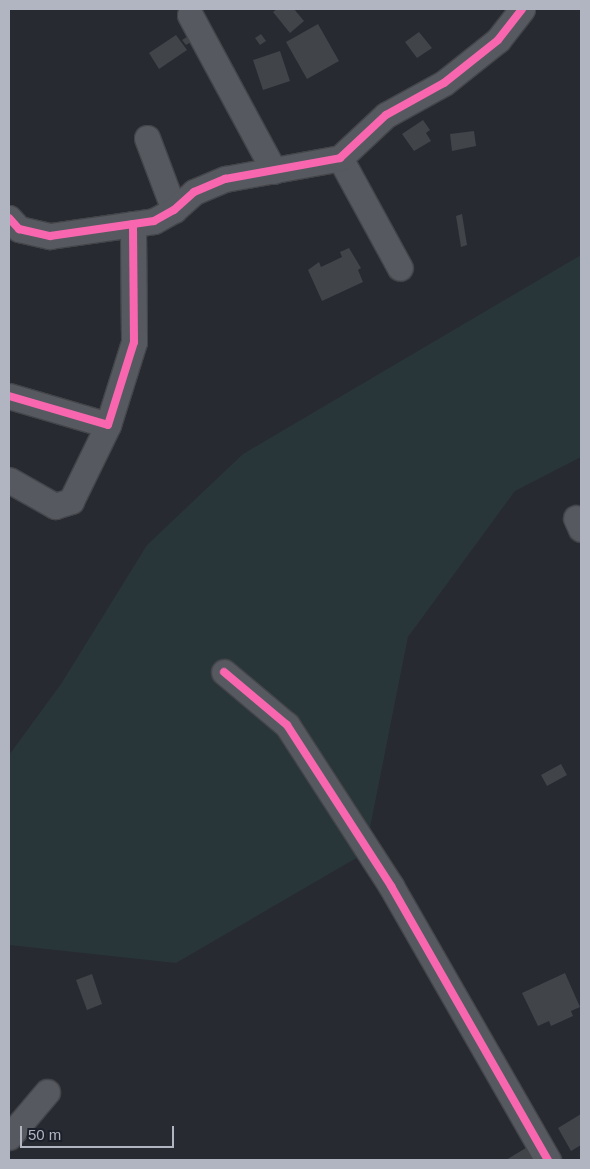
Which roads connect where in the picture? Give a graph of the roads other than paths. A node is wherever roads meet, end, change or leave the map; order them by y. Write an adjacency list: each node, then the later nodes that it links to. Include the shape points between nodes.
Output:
1 (522, 9): 4 (street, via 498,40 444,83 386,115)
2 (190, 15): 5 (street)
3 (147, 138): 6 (street)
4 (340, 158): 5 (street); 9 (street)
5 (274, 171): 6 (street, via 225,179 194,192)
6 (174, 210): 8 (street, via 154,221)
7 (9, 218): 8 (street, via 20,229 50,236)
8 (133, 224): 11 (street, via 134,342)
9 (400, 268)
10 (9, 396): 11 (street)
11 (108, 425): 12 (street, via 71,501 55,506)
12 (9, 480)
13 (224, 672): 16 (street, via 287,725 391,886)
14 (47, 1092): 15 (street)
15 (9, 1137)
16 (548, 1160)

